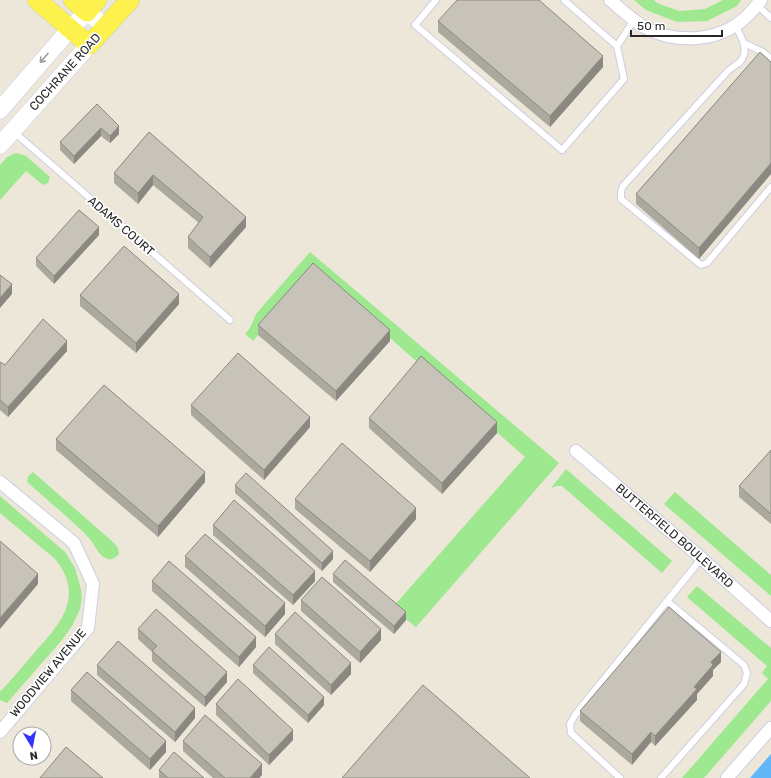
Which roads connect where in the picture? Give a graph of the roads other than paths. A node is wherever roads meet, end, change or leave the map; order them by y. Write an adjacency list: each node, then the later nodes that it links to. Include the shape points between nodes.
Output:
1 (37, 0): 12 (main road)
2 (130, 0): 11 (main road, COCHRANE ROAD)
3 (436, 0): 15 (lane, via 415,25 562,150 624,79)
4 (564, 0): 15 (lane)
5 (610, 0): 9 (street)
6 (759, 3): 8 (lane); 10 (street)
7 (86, 4): 11 (main road); 12 (main road, COCHRANE ROAD)
8 (771, 18)
9 (634, 20): 10 (street, via 645,28 679,39 692,39 721,32); 15 (lane)
10 (735, 25): 13 (lane)
11 (106, 27): 14 (main road, COCHRANE ROAD)
12 (70, 29): 14 (main road); 17 (main road, COCHRANE ROAD, one-way to 17)
13 (744, 43): 16 (lane); 20 (lane, via 740,61 726,72 623,186 621,199 701,265 707,262)
14 (89, 45): 18 (main road, COCHRANE ROAD)
15 (617, 46)
16 (771, 59)
17 (0, 110)
18 (12, 131): 19 (main road, COCHRANE ROAD); 21 (lane, ADAMS COURT)
19 (0, 145)
20 (771, 187)
21 (230, 320)
22 (576, 451): 24 (street, BUTTERFIELD BOULEVARD)
23 (0, 482): 28 (street, WOODVIEW AVENUE, via 74,544 93,584 88,628)
24 (701, 559): 25 (lane); 26 (street, BUTTERFIELD BOULEVARD)
25 (667, 601): 29 (lane, via 570,724 571,733); 30 (lane, via 744,665 747,673 744,684)
26 (771, 621)
27 (771, 728): 31 (street)
28 (0, 732)
29 (620, 778)
30 (661, 778)
31 (727, 778)

